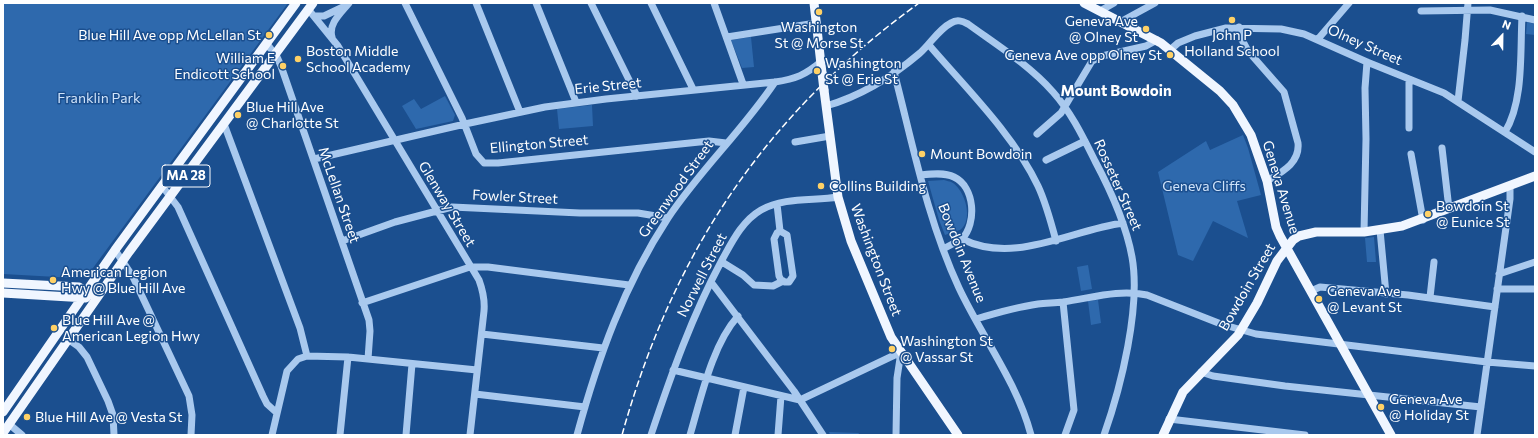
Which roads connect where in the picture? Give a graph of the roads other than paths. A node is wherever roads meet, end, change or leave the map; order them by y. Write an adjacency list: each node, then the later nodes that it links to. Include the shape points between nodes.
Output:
1 (296, 3): 27 (main road, MA 28)
2 (349, 3): 15 (street, via 324,16); 23 (street, via 331,26)
3 (405, 3): 45 (street, Ellington Street)
4 (476, 3): 43 (street)
5 (536, 3): 40 (street)
6 (591, 3): 38 (street)
7 (651, 3): 37 (street)
8 (714, 3): 24 (street)
9 (814, 3): 21 (main road, Washington Street)
10 (1084, 3): 16 (main road, Geneva Avenue)
11 (1114, 3): 16 (street)
12 (1155, 3): 20 (street)
13 (1349, 3): 25 (street)
14 (1468, 6): 17 (street, via 1462,11); 18 (street); 39 (street)
15 (310, 8): 23 (street, Glenway Street); 30 (main road, MA 28)
16 (1100, 11): 20 (main road, Geneva Avenue)
17 (1421, 11)
18 (1522, 16): 19 (street); 47 (street, via 1517,97 1513,117)
19 (1535, 20)
20 (1122, 22): 26 (main road, Geneva Avenue)
21 (816, 23): 24 (street); 31 (main road, Washington Street)
22 (1240, 27): 25 (street, Olney Street, via 1281,29); 29 (street, Olney Street, via 1195,36 1178,43); 61 (street, via 1241,38 1248,52 1284,92 1298,143 1299,151 1296,158 1284,171)
23 (332, 37): 50 (street, Glenway Street)
24 (727, 37): 36 (street)
25 (1318, 38): 32 (street, Olney Street)
26 (1157, 40): 29 (main road, Geneva Avenue); 42 (street, via 1146,46 1096,58)
27 (267, 44): 30 (street, McLellan Street); 62 (main road, MA 28)
28 (929, 45): 33 (street); 42 (street, Rosseter Street, via 950,23 960,20 1020,62 1039,78); 77 (street, via 978,101 1021,158 1045,202)
29 (1170, 50): 61 (main road, Geneva Avenue, via 1220,91 1233,106 1251,135)
30 (276, 54): 44 (main road, MA 28); 57 (street, McLellan Street)
31 (822, 61): 35 (street, Erie Street, via 796,79); 41 (main road, Washington Street, bridge)
32 (1367, 62): 34 (street, Olney Street); 74 (street)
33 (894, 72): 41 (street, via 862,93); 59 (street, Bowdoin Avenue)
34 (1410, 79): 39 (street, Olney Street); 46 (street)
35 (775, 82): 36 (street, Erie Street); 53 (street, Greenwood Street)
36 (743, 84): 37 (street, Erie Street)
37 (693, 89): 38 (street, Erie Street)
38 (637, 96): 40 (street, Erie Street)
39 (1458, 101): 47 (street, Olney Street)
40 (576, 102): 43 (street, Erie Street)
41 (826, 106): 49 (main road, Washington Street)
42 (1064, 106): 48 (street); 51 (street, Rosseter Street)
43 (520, 112): 45 (street, Erie Street)
44 (224, 124): 64 (main road, MA 28); 111 (street, via 300,328)
45 (465, 124): 50 (street, Erie Street); 53 (street, Ellington Street, via 480,160 484,163 709,141)
46 (1409, 128)
47 (1505, 132): 55 (street, Olney Street)
48 (1038, 134)
49 (830, 136): 52 (street); 65 (main road, Washington Street)
50 (395, 140): 57 (street, Erie Street); 68 (street, Glenway Street)
51 (1085, 141): 58 (street); 71 (street, Rosseter Street)
52 (795, 142)
53 (726, 143): 69 (street, Greenwood Street)
54 (1442, 148): 67 (street)
55 (1535, 152)
56 (1411, 154): 70 (street)
57 (314, 159): 76 (street, McLellan Street)
58 (1046, 160)
59 (920, 174): 75 (street, via 949,175 962,183 967,192 972,217 970,228); 79 (street, Bowdoin Avenue)
60 (1535, 176): 63 (main road, Bowdoin Street)
61 (1267, 181): 78 (main road, Geneva Avenue, via 1276,227)
62 (162, 186): 64 (street); 80 (main road, MA 28)
63 (1510, 186): 67 (main road, Bowdoin Street); 86 (street)
64 (171, 196): 81 (main road, MA 28); 129 (street, via 263,396)
65 (838, 197): 66 (street, Norwell Street); 110 (main road, Washington Street, via 851,241 885,325)
66 (777, 204): 73 (street); 82 (street, Norwell Street, via 760,210 743,225)
67 (1449, 209): 70 (main road, Bowdoin Street)
68 (436, 210): 69 (street, Fowler Street, via 452,207 638,213); 76 (street, Fowler Street); 85 (street, Glenway Street)
69 (668, 218): 90 (street, Greenwood Street)
70 (1423, 220): 72 (main road, Bowdoin Street)
71 (1123, 223): 77 (street); 93 (street, Rosseter Street, via 1132,259)
72 (1380, 230): 74 (main road, Bowdoin Street); 96 (street)
73 (780, 231): 87 (street, via 776,232 774,239 779,276); 87 (street, via 786,235 793,276 790,282)
74 (1364, 232): 78 (main road, Bowdoin Street, via 1316,232 1299,236)
75 (962, 239): 77 (street, via 972,244 997,247 1036,246); 79 (street)
76 (342, 241): 101 (street, McLellan Street)
77 (1056, 241)
78 (1286, 247): 94 (main road, Geneva Avenue); 105 (main road, Bowdoin Street)
79 (943, 249): 104 (street, Bowdoin Avenue, via 959,288)
80 (115, 250): 81 (street); 97 (main road, MA 28)
81 (123, 262): 99 (main road, MA 28); 135 (street, via 133,277 188,396 192,415)
82 (722, 262): 87 (street, via 754,285 773,286); 88 (street, Norwell Street)
83 (1434, 262): 98 (street)
84 (1535, 262): 86 (street)
85 (470, 267): 90 (street); 101 (street); 106 (street, Glenway Street, via 479,280 485,300)
86 (1499, 274): 91 (street)
87 (783, 281)
88 (711, 282): 103 (street); 118 (street, Norwell Street, via 684,339)
89 (3, 283): 97 (main road, via 79,287)
90 (629, 285): 109 (street, Greenwood Street)
91 (1497, 289): 92 (street); 102 (street)
92 (1535, 289)
93 (1134, 292): 100 (street); 105 (street); 150 (street, Rosseter Street, via 1120,384)
94 (1311, 292): 96 (street, via 1320,287); 108 (main road, Geneva Avenue)
95 (3, 293): 97 (main road)
96 (1386, 294): 98 (street)
97 (84, 295): 99 (main road); 128 (main road, MA 28)
98 (1430, 298): 102 (street)
99 (97, 299): 107 (main road, MA 28)
100 (1063, 302): 104 (street, via 999,311); 149 (street, via 1074,410)
101 (362, 303): 113 (street, McLellan Street, via 370,326)
102 (1495, 307): 114 (street)
103 (738, 316): 120 (street, via 725,335); 125 (street)
104 (976, 319): 148 (street, Bowdoin Avenue, via 1022,407)
105 (1241, 330): 108 (street); 119 (main road, Bowdoin Street)
106 (482, 334): 109 (street); 117 (street, Glenway Street)
107 (69, 340): 131 (main road, MA 28); 134 (street, via 87,357 108,401 113,415)
108 (1340, 344): 114 (street); 124 (main road, Geneva Avenue)
109 (603, 348): 126 (street, Greenwood Street)
110 (901, 352): 125 (street); 146 (street, via 897,378); 147 (main road, Washington Street)
111 (307, 356): 112 (street); 129 (street, via 298,359 287,371)
112 (348, 357): 113 (street); 137 (street)
113 (368, 359): 115 (street)
114 (1487, 362): 116 (street); 127 (street)
115 (412, 364): 117 (street); 138 (street)
116 (1535, 366)
117 (478, 370): 122 (street, Glenway Street)
118 (674, 370): 120 (street); 141 (street, Norwell Street)
119 (1201, 372): 124 (street, via 1213,376); 130 (main road, Bowdoin Street, via 1183,392)
120 (708, 379): 121 (street); 142 (street)
121 (744, 387): 123 (street); 143 (street)
122 (475, 394): 126 (street); 139 (street, Glenway Street)
123 (780, 396): 125 (street); 144 (street)
124 (1370, 396): 127 (street); 153 (main road, Geneva Avenue)
125 (800, 400): 145 (street)
126 (585, 407): 140 (street, Greenwood Street)
127 (1481, 408): 154 (street)
128 (3, 412)
129 (277, 413): 136 (street)
130 (1169, 419): 151 (main road, Bowdoin Street); 152 (street)
131 (10, 424): 132 (main road, MA 28); 133 (street)
132 (3, 433)
133 (22, 435)
134 (114, 435)
135 (191, 435)
136 (272, 435)
137 (340, 435)
138 (406, 435)
139 (470, 435)
140 (577, 435)
141 (651, 435)
142 (690, 435)
143 (736, 435)
144 (778, 435)
145 (823, 435)
146 (896, 435)
147 (958, 435)
148 (1031, 435)
149 (1065, 435)
150 (1104, 435)
151 (1163, 435)
152 (1305, 435)
153 (1391, 435)
154 (1477, 435)

